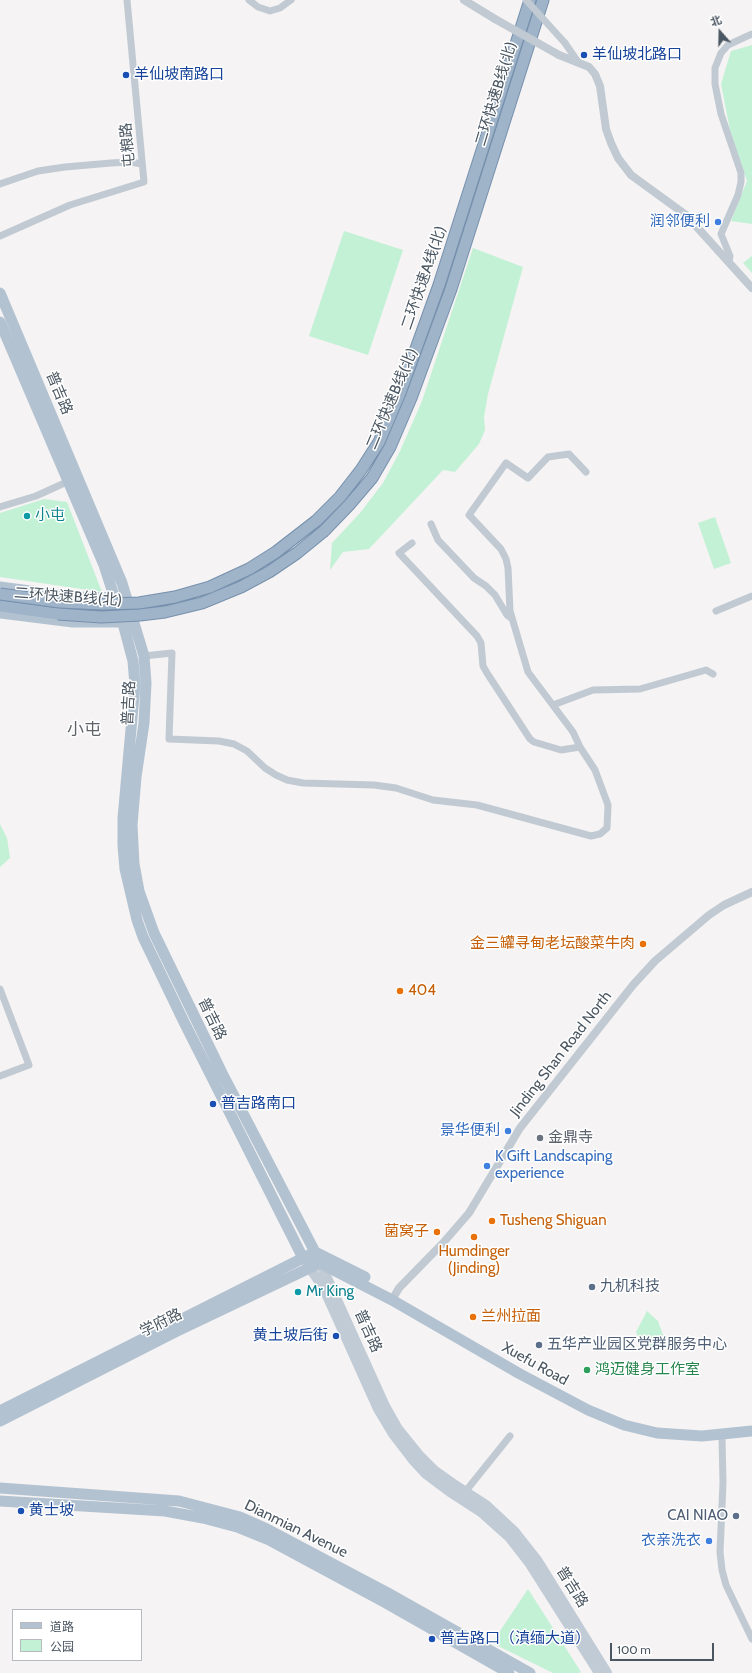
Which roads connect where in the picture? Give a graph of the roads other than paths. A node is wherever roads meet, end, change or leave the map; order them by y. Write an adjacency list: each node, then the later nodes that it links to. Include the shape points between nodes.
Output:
1 (127, 0): 10 (street, 屯粮路)
2 (249, 0): 3 (street, via 258,7 270,11)
3 (291, 0)
4 (464, 0): 9 (street, bridge, via 559,55)
5 (526, 0): 9 (street, bridge, via 566,43)
6 (530, 0): 26 (highway, 二环快速A线(北), bridge, via 439,285 400,393 379,442 351,484 316,521 289,543 229,579 198,591 163,600 102,604)
7 (543, 0): 31 (highway, 二环快速B线(北), bridge, via 451,289 411,398 390,447 372,478 324,531 255,580 227,593 178,609)
8 (752, 34): 13 (street, via 728,45 721,53 715,68 715,84 720,107 741,173 738,195 721,234 730,256)
9 (578, 62): 13 (street, via 589,67 600,86 606,129 618,158 631,175 686,215)
10 (142, 164): 11 (street, via 130,162 65,167 38,171); 12 (street, 屯粮路, via 144,182 70,205)
11 (0, 184)
12 (0, 236)
13 (729, 262): 14 (street)
14 (752, 288)
15 (0, 293): 25 (main road, 普吉路, via 122,583)
16 (0, 322): 18 (main road, 普吉路)
17 (586, 472): 30 (street, via 569,454 548,457 528,478 506,463 469,515 501,549 506,559)
18 (69, 481): 19 (street, via 36,496); 25 (main road, 普吉路, via 104,565)
19 (0, 507)
20 (431, 524): 30 (street, via 438,540 474,578 495,595 507,615)
21 (412, 543): 35 (street, via 399,553 477,636 481,643 483,666 530,739 561,750)
22 (0, 589): 25 (main road); 26 (highway, bridge)
23 (0, 594): 26 (highway, 二环快速A线(北), bridge)
24 (752, 596): 28 (street)
25 (121, 598): 31 (main road, 普吉路)
26 (60, 602)
27 (0, 608): 31 (highway, 二环快速B线(北), bridge)
28 (716, 611)
29 (0, 613): 31 (main road, via 73,622)
30 (513, 619): 34 (street, via 528,672)
31 (126, 620): 32 (main road, 普吉路); 40 (main road, 普吉路, via 135,685 123,818 125,869 131,900 143,937)
32 (144, 656): 35 (street, via 172,653 169,739 234,744 247,750 276,776 287,780 396,788 433,800 477,806 591,836 600,834 607,828 608,805 595,770); 39 (main road, 普吉路, via 144,723 132,825 134,864 139,891 154,933 222,1074)
33 (713, 674): 34 (street, via 706,670 640,689 593,690)
34 (553, 705): 35 (street, via 573,732)
35 (580, 747)
36 (752, 892): 42 (street, Jinding Shan Road North, via 709,915 655,961 633,985 520,1128 469,1213)
37 (0, 989): 38 (street, via 29,1065)
38 (0, 1076)
39 (315, 1252): 40 (main road, 学府路); 41 (main road, 普吉路); 42 (main road)
40 (302, 1258): 41 (main road); 43 (main road, 学府路)
41 (315, 1265): 42 (main road, Xuefu Road); 43 (main road, 学府路); 53 (main road, 普吉路, via 398,1429 434,1470); 58 (main road, 普吉路, via 378,1409 393,1434 426,1474 481,1512 509,1537 530,1564)
42 (394, 1296): 51 (main road, Xuefu Road, via 513,1370 588,1410 624,1425 657,1433)
43 (173, 1328): 44 (main road, 学府路); 45 (main road, 学府路, via 106,1349); 48 (main road, via 124,1366)
44 (105, 1363): 46 (main road, 学府路); 47 (main road, 学府路)
45 (0, 1402)
46 (0, 1411)
47 (0, 1421)
48 (0, 1429)
49 (752, 1431): 51 (main road, Xuefu Road)
50 (510, 1436): 53 (street)
51 (722, 1436): 55 (street, via 722,1570 726,1585)
52 (0, 1488): 57 (main road, Dianmian Avenue, via 179,1501 240,1517 381,1590)
53 (466, 1492): 59 (main road, 普吉路, via 486,1505 519,1537 537,1560)
54 (0, 1501): 56 (main road, Dianmian Avenue, via 165,1511 237,1527 268,1540 384,1602)
55 (752, 1638)
56 (509, 1673)
57 (530, 1673)
58 (599, 1673)
59 (607, 1673)

